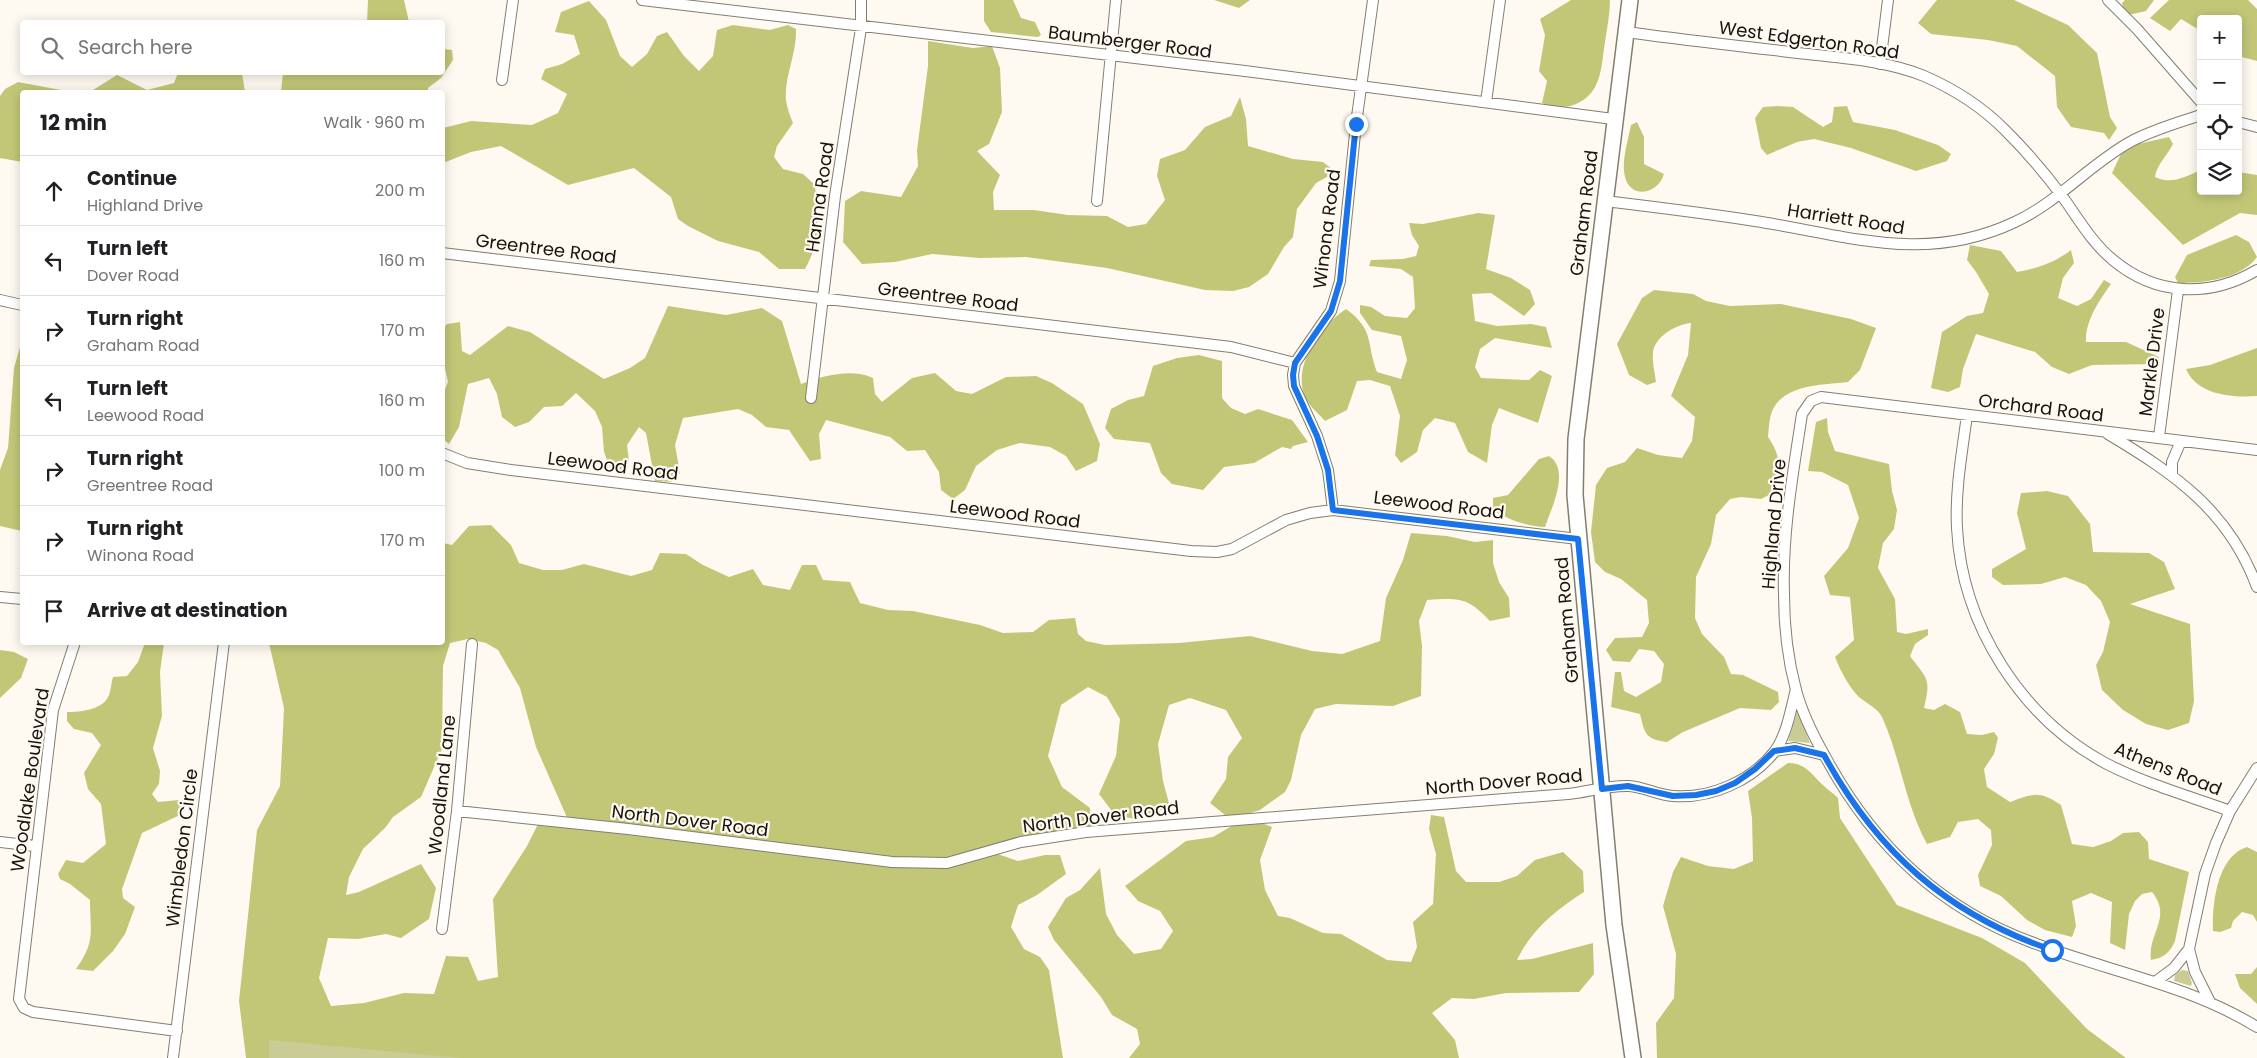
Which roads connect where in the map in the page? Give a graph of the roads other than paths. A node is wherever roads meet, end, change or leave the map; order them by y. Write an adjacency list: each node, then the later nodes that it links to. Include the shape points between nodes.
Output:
1 (513, 0): 14 (street)
2 (642, 0): 10 (street, Baumberger Road)
3 (862, 0): 10 (street, Hanna Road)
4 (1116, 0): 12 (street)
5 (1373, 0): 15 (street, Winona Road)
6 (1500, 0): 17 (street)
7 (1630, 0): 11 (main road, Graham Road)
8 (1888, 0): 13 (street)
9 (2108, 0): 16 (street)
10 (861, 28): 12 (street, Baumberger Road); 28 (street, Hanna Road)
11 (1626, 32): 13 (street, West Edgerton Road); 19 (main road, Graham Road)
12 (1112, 57): 15 (street, Baumberger Road); 23 (street)
13 (1880, 64): 22 (street, West Edgerton Road, via 1924,76 1983,110 2024,150)
14 (502, 80)
15 (1361, 88): 17 (street, Baumberger Road); 31 (street, Winona Road, via 1340,281 1327,318)
16 (2197, 97)
17 (1486, 102): 19 (street, Baumberger Road)
18 (2197, 116): 22 (street, Harriett Road, via 2164,126 2130,142)
19 (1613, 119): 24 (main road, Graham Road)
20 (2242, 123): 21 (street)
21 (2257, 127)
22 (2060, 194): 24 (street, Harriett Road, via 2024,217 1999,228 1958,240 1909,245 1878,243 1754,220); 27 (street, West Edgerton Road, via 2093,239 2114,261 2161,286)
23 (1097, 201)
24 (1605, 201): 42 (main road, Graham Road, via 1576,439)
25 (445, 253): 28 (street, Greentree Road)
26 (2257, 270): 27 (street, West Edgerton Road, via 2230,282)
27 (2178, 290): 36 (street, Markle Drive)
28 (823, 298): 31 (street, Greentree Road, via 1231,347); 33 (street, Hanna Road)
29 (0, 300): 30 (street)
30 (20, 305)
31 (1295, 363): 41 (street, via 1294,386 1323,453)
32 (1821, 397): 34 (street, Orchard Road); 49 (street, Highland Drive, via 1810,401 1802,414 1786,539 1784,594)
33 (811, 398)
34 (1967, 415): 35 (street, Orchard Road); 55 (street, Athens Road, via 1958,483 1960,555 1975,612 2006,672 2034,708 2094,757 2139,779)
35 (2105, 433): 36 (street, Orchard Road); 40 (street)
36 (2159, 437): 37 (street, Orchard Road)
37 (2181, 441): 38 (street, Orchard Road); 40 (street, via 2174,453)
38 (2257, 450)
39 (445, 455): 41 (street, Leewood Road, via 511,470 1207,552 1240,546 1298,516)
40 (2172, 474): 43 (street, via 2201,498 2221,522 2242,553)
41 (1333, 510): 42 (street, Leewood Road)
42 (1578, 539): 53 (main road, Graham Road)
43 (2257, 587)
44 (0, 597): 45 (street)
45 (20, 599)
46 (472, 644): 54 (street, Woodland Lane)
47 (74, 645): 57 (street, Woodlake Boulevard, via 53,710)
48 (224, 645): 63 (street, Wimbledon Circle)
49 (1796, 690): 50 (street, via 1786,726); 51 (street, Highland Drive)
50 (1774, 751): 51 (street, via 1795,748); 53 (street, North Dover Road, via 1742,778 1706,794 1673,796 1628,786)
51 (1824, 755): 60 (street, Highland Drive, via 1847,796 1874,832 1906,864 1956,904 2031,942)
52 (2257, 768): 55 (street)
53 (1602, 789): 54 (street, North Dover Road, via 1086,832 1030,840 955,861 931,864); 65 (main road, Graham Road, via 1614,925)
54 (457, 811): 58 (street, Woodland Lane)
55 (2230, 811): 59 (street, via 2205,874)
56 (0, 842): 57 (street)
57 (36, 846): 63 (street, Woodlake Boulevard, via 21,972 21,1004 33,1012)
58 (442, 929)
59 (2189, 949): 60 (street, via 2174,968); 61 (street, via 2195,972)
60 (2155, 982): 61 (street, Highland Drive)
61 (2210, 1002): 62 (street, Highland Drive)
62 (2257, 1026)
63 (177, 1031): 64 (street, Wimbledon Circle)
64 (173, 1058)
65 (1633, 1058)

